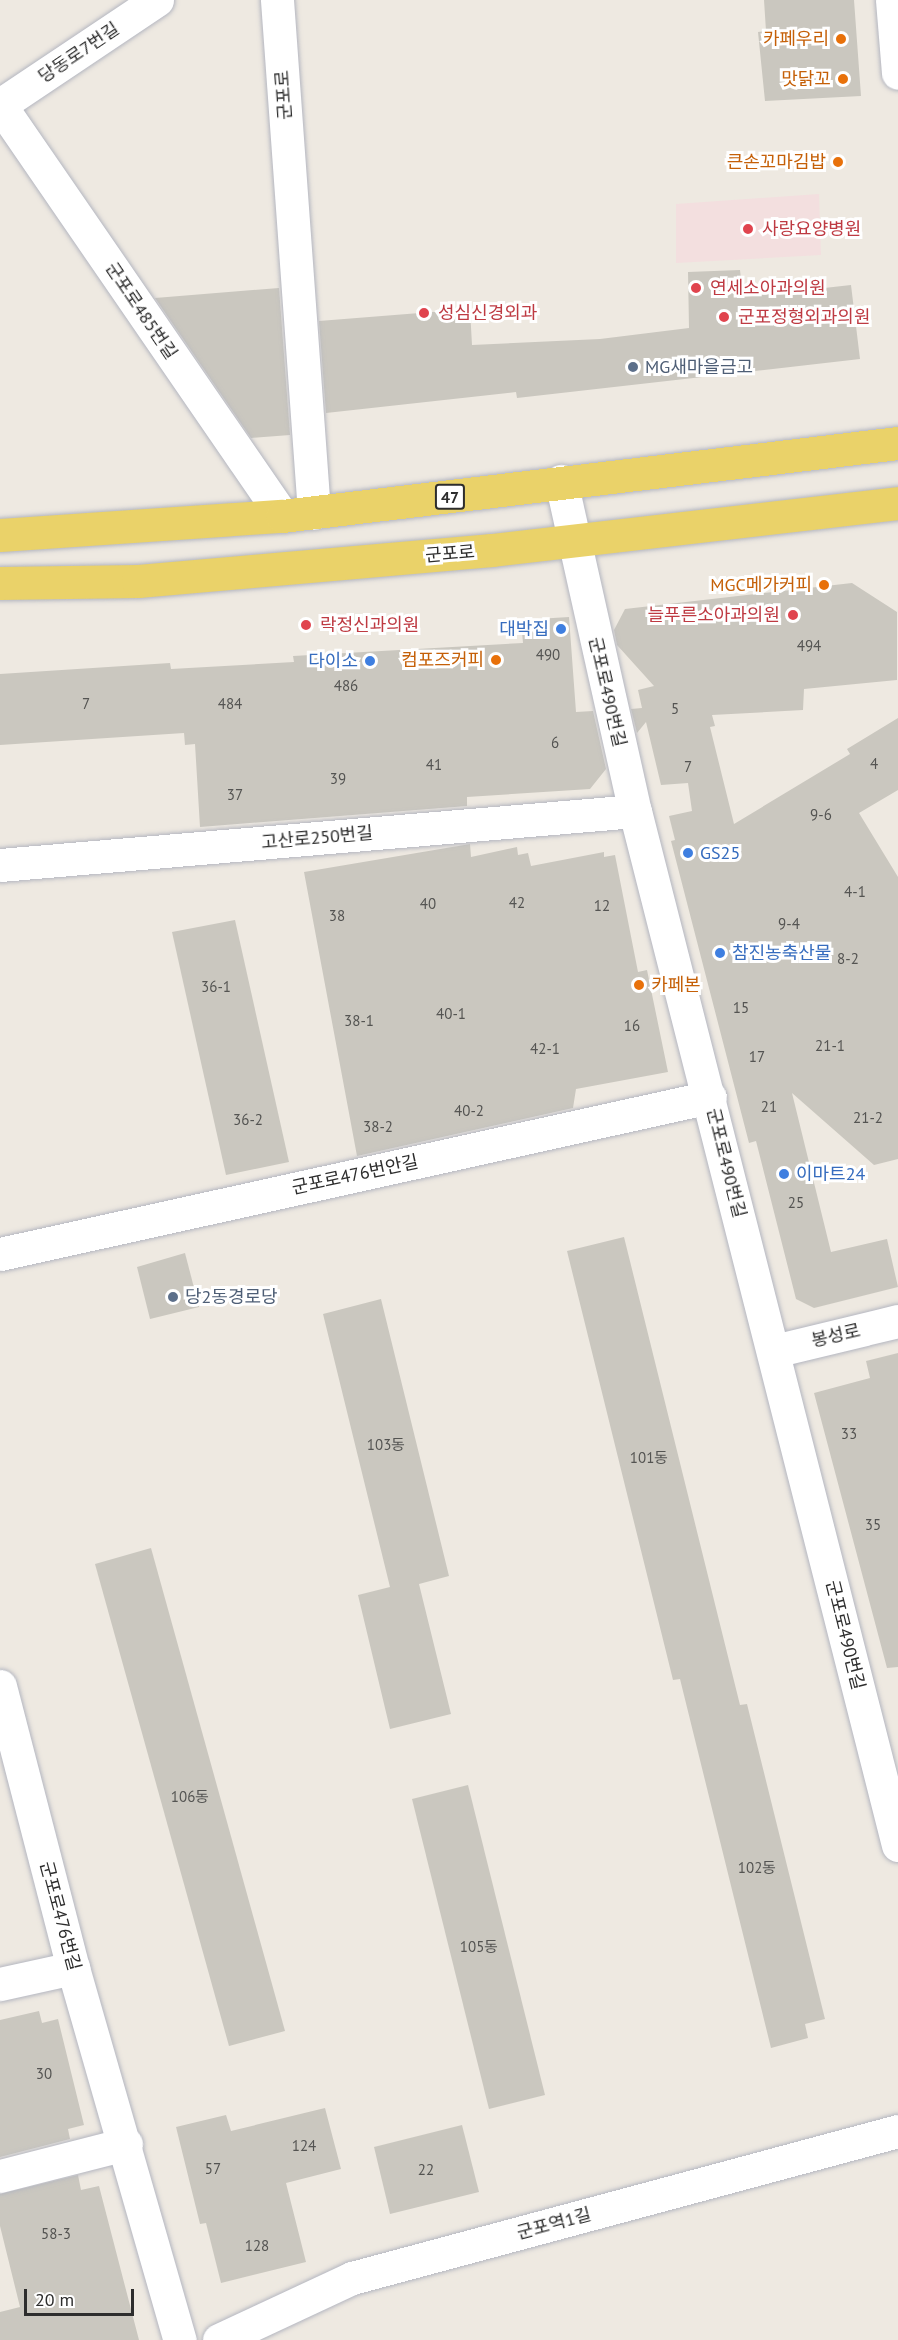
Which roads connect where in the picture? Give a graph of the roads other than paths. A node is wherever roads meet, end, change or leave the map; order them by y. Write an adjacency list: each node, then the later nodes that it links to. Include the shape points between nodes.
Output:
1 (157, 0): 5 (street, 당동로7번길)
2 (277, 0): 9 (street, 군포로)
3 (892, 0): 4 (street)
4 (898, 73)
5 (0, 105): 9 (street, 군포로485번길)
6 (898, 443): 7 (main road, 47)
7 (561, 481): 9 (main road, 47); 11 (street, 군포로490번길)
8 (898, 503): 11 (main road, 군포로)
9 (298, 515): 10 (main road, 47)
10 (0, 535)
11 (573, 542): 12 (main road, 군포로, via 138,581); 13 (street, 군포로490번길)
12 (0, 583)
13 (635, 812): 14 (street, 고산로250번길); 15 (street, 군포로490번길)
14 (0, 865)
15 (710, 1097): 16 (street, 군포로476번안길); 18 (street, 군포로490번길)
16 (0, 1254)
17 (898, 1321): 18 (street, 봉성로)
18 (774, 1351): 20 (street, 군포로490번길)
19 (0, 1686): 21 (street, 군포로476번길)
20 (898, 1845)
21 (73, 1968): 22 (street); 24 (street, 군포로476번길)
22 (0, 1984)
23 (898, 2131): 27 (street, 군포역1길, via 352,2278)
24 (126, 2144): 25 (street); 26 (street, 군포로476번길)
25 (0, 2176)
26 (180, 2340)
27 (219, 2340)

